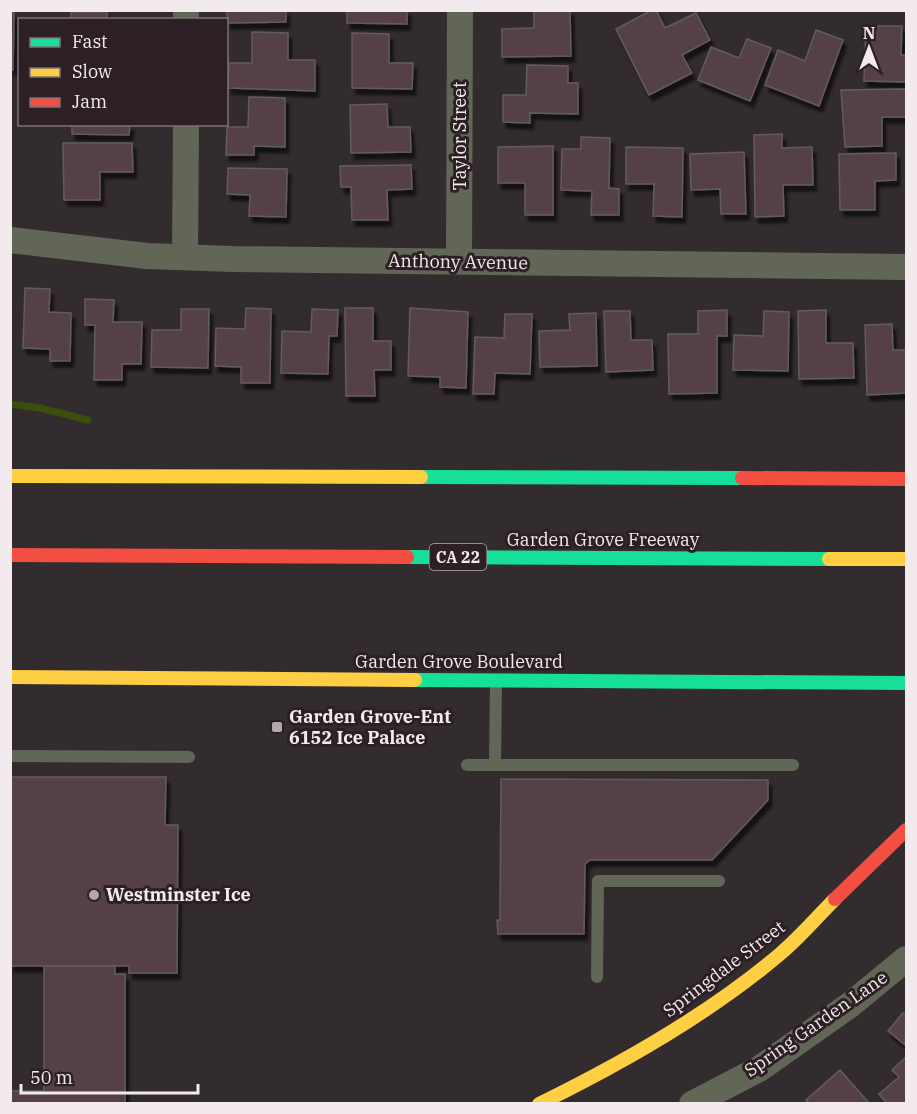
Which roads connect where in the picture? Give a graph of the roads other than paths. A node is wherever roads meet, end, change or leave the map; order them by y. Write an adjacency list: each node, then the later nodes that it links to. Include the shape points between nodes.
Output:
1 (460, 10): 5 (street, Taylor Street)
2 (186, 126): 4 (street)
3 (10, 240): 4 (street, Anthony Avenue)
4 (185, 257): 5 (street, Anthony Avenue)
5 (459, 261): 6 (street, Anthony Avenue)
6 (906, 267)
7 (10, 476): 8 (main road)
8 (906, 479)
9 (10, 555): 10 (main road, Garden Grove Freeway / CA 22)
10 (906, 559)
11 (10, 677): 12 (main road, Garden Grove Boulevard)
12 (496, 680): 13 (main road, Garden Grove Boulevard); 17 (lane)
13 (906, 683)
14 (10, 756): 15 (lane)
15 (189, 757)
16 (467, 765): 17 (lane)
17 (495, 765): 18 (lane)
18 (793, 765)
19 (906, 830): 23 (main road, Springdale Street, via 770,961 696,1015 608,1070)
20 (719, 881): 22 (lane, via 598,881)
21 (906, 959): 24 (street, Spring Garden Lane, via 850,1005 759,1069)
22 (597, 977)
23 (539, 1104)
24 (692, 1104)

